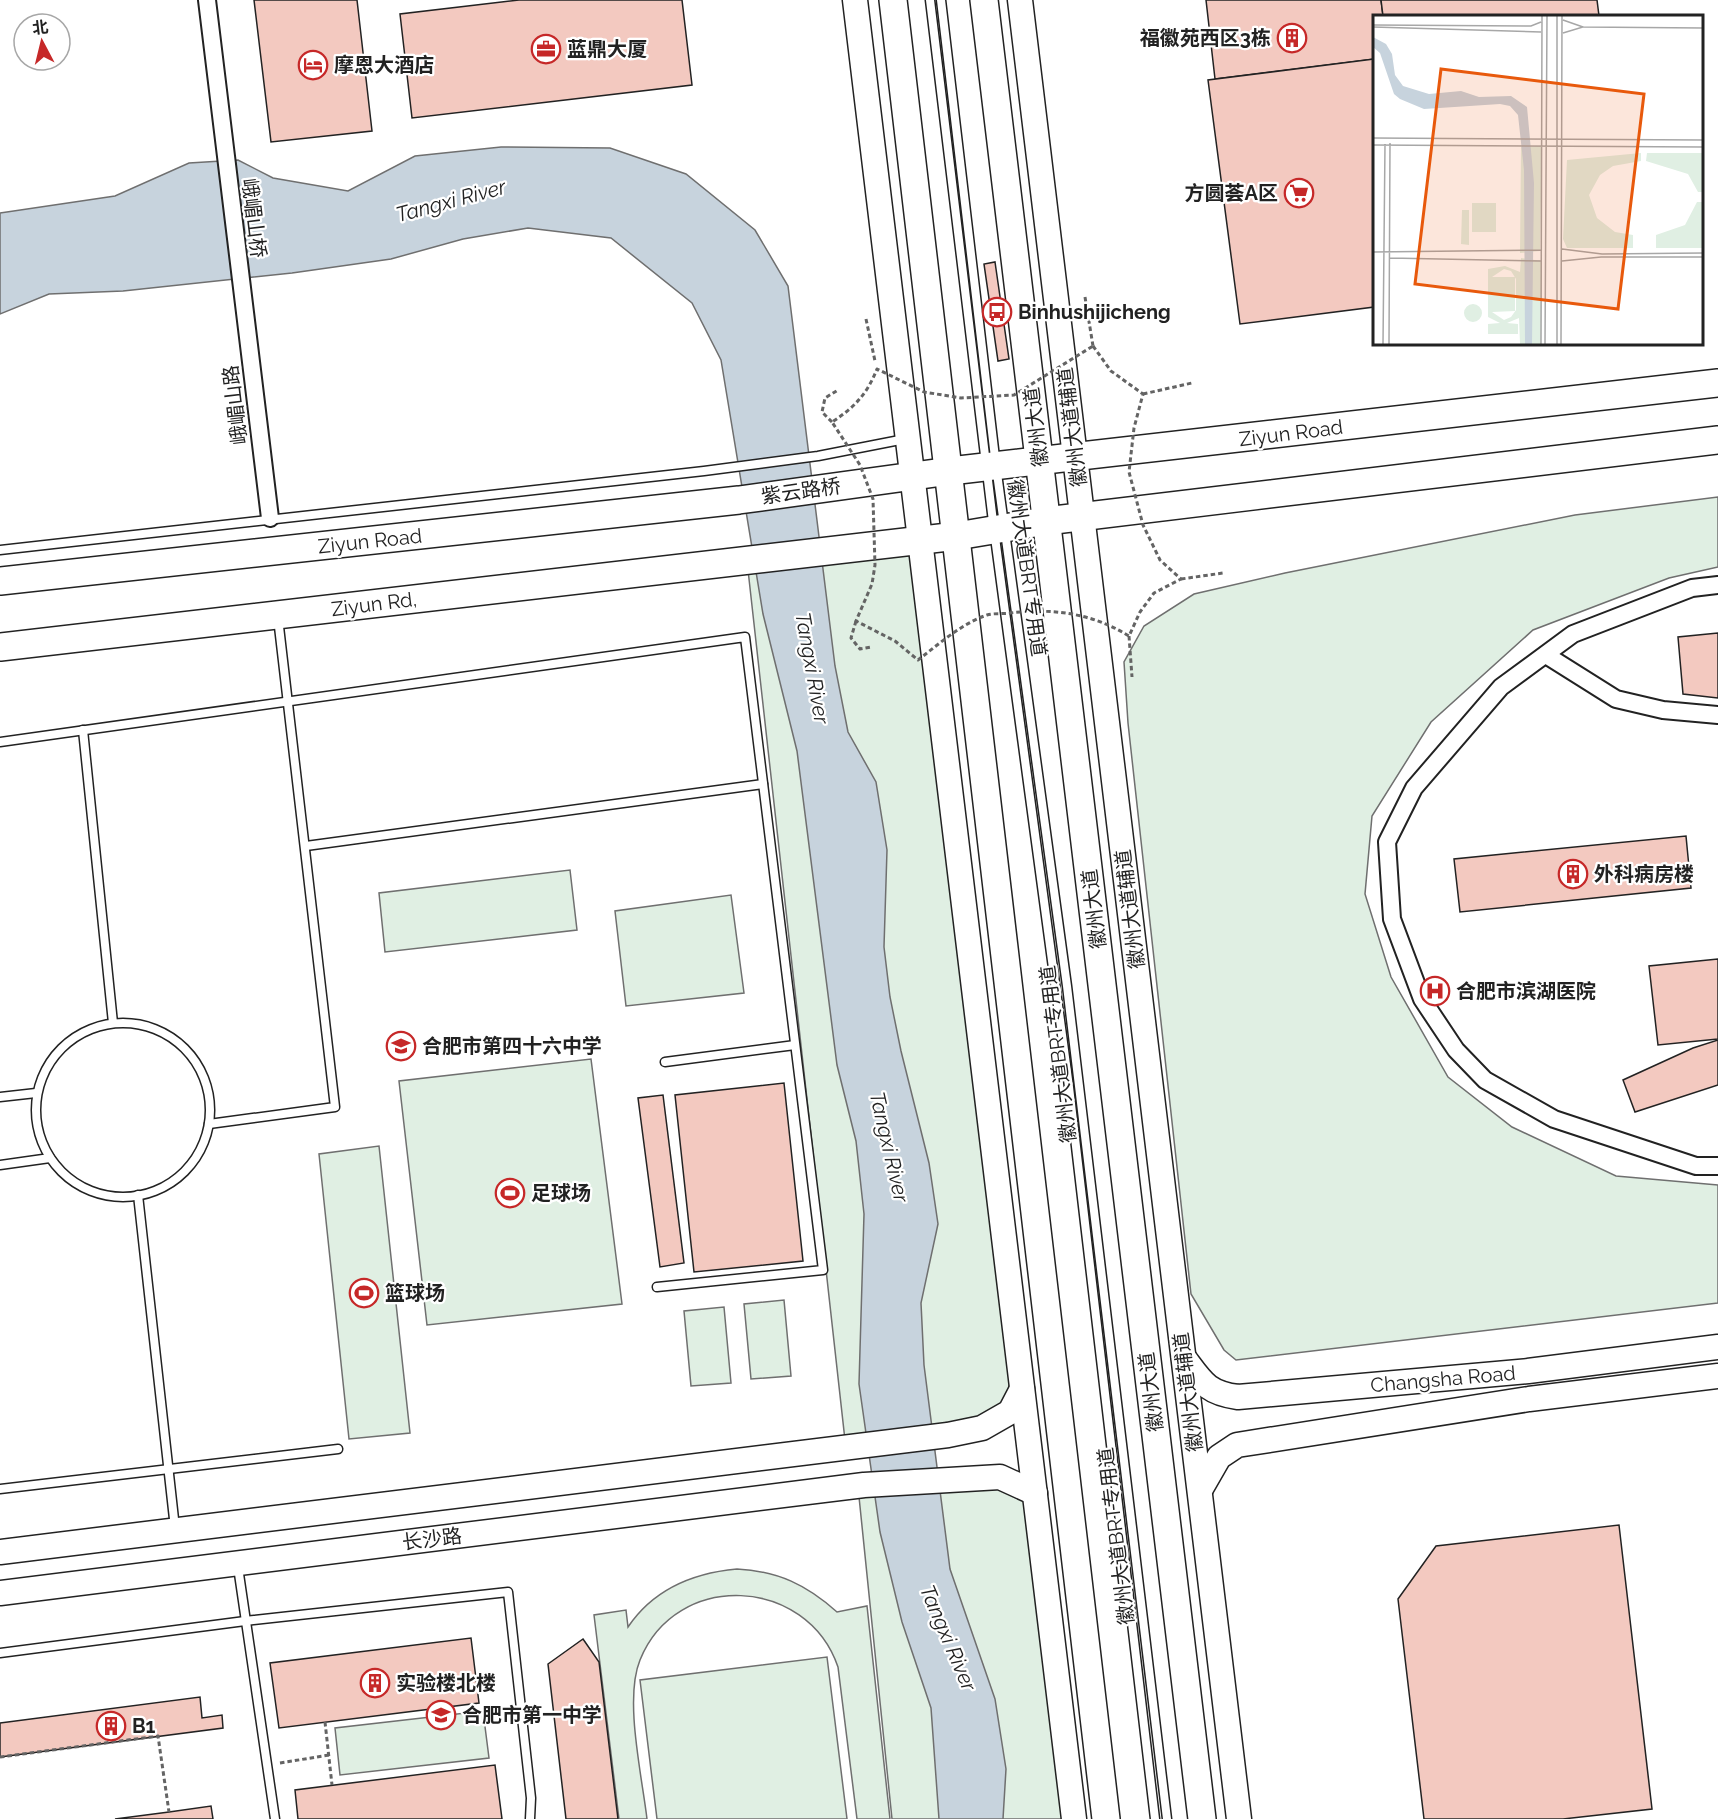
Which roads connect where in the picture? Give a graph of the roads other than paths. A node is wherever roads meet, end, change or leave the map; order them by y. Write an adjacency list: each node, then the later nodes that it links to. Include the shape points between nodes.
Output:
1 (207, 0): 8 (street, 峨嵋山桥)
2 (855, 0): 10 (street)
3 (893, 0): 15 (main road)
4 (930, 0): 14 (lane, 徽州大道BRT专用道)
5 (941, 0): 14 (lane, 徽州大道BRT专用道)
6 (984, 0): 13 (main road, 徽州大道)
7 (1020, 0): 12 (street, 徽州大道辅道)
8 (242, 287): 20 (street, 峨嵋山路)
9 (1718, 382): 12 (main road, Ziyun Road)
10 (908, 438): 16 (street); 20 (lane, via 818,456 704,471)
11 (1718, 440): 19 (main road)
12 (1076, 458): 13 (main road, Ziyun Road); 19 (street, 徽州大道辅道)
13 (1040, 461): 14 (main road, Ziyun Road); 21 (main road, 徽州大道)
14 (991, 467): 15 (main road, Ziyun Road); 22 (lane, 徽州大道BRT专用道)
15 (950, 471): 16 (main road, Ziyun Road); 23 (main road)
16 (913, 477): 17 (main road, Ziyun Road); 24 (street)
17 (863, 483): 18 (main road, 紫云路桥)
18 (739, 500): 26 (main road, Ziyun Road)
19 (1082, 516): 21 (main road); 49 (street, 徽州大道辅道)
20 (270, 518): 25 (lane)
21 (1046, 521): 22 (main road); 69 (main road, 徽州大道)
22 (999, 529): 23 (main road); 67 (lane, 徽州大道BRT专用道); 68 (lane, 徽州大道BRT专用道, via 1069,998)
23 (957, 536): 24 (main road); 66 (main road)
24 (921, 539): 28 (main road, Ziyun Rd,); 51 (street)
25 (0, 550)
26 (0, 581)
27 (1718, 585): 30 (street, via 1692,588 1574,634)
28 (277, 615): 29 (main road, Ziyun Rd,); 31 (lane)
29 (0, 647)
30 (1546, 655): 32 (street, via 1616,699 1664,710); 45 (street, via 1501,687 1414,788 1387,842 1392,919 1422,999 1456,1050 1485,1080 1554,1119 1696,1166)
31 (288, 702): 33 (lane); 35 (lane, via 745,637); 36 (lane)
32 (1718, 715)
33 (83, 730): 34 (lane); 37 (lane)
34 (0, 742)
35 (763, 784): 36 (lane); 38 (lane)
36 (306, 846): 42 (lane, via 335,1107)
37 (113, 1023): 40 (lane, via 84,1031 60,1049 43,1073); 42 (lane, via 143,1024 156,1029 190,1053 204,1077 211,1104)
38 (795, 1045): 39 (lane); 47 (lane, via 823,1270)
39 (665, 1062)
40 (36, 1093): 41 (lane); 43 (lane, via 38,1131)
41 (0, 1097)
42 (209, 1124): 46 (lane, via 187,1169 166,1186)
43 (50, 1158): 44 (lane); 46 (lane, via 71,1180 90,1190 125,1197)
44 (0, 1165)
45 (1718, 1166)
46 (138, 1195): 53 (lane)
47 (657, 1287)
48 (1718, 1347): 49 (street, Changsha Road, via 1528,1371 1238,1397 1218,1394)
49 (1184, 1358): 55 (street, 徽州大道辅道)
50 (1718, 1376): 55 (street, Changsha Road, via 1529,1398 1237,1445 1219,1457)
51 (1022, 1389): 56 (street); 57 (street, 长沙路, via 1010,1412 982,1428 948,1435)
52 (338, 1449): 53 (lane)
53 (168, 1469): 54 (lane); 57 (lane)
54 (0, 1489)
55 (1200, 1490): 70 (street, 徽州大道辅道)
56 (1035, 1493): 59 (street, 长沙路, via 1000,1477 864,1485); 65 (street)
57 (175, 1530): 58 (street, 长沙路)
58 (0, 1552)
59 (237, 1563): 60 (street, 长沙路); 61 (lane)
60 (0, 1593)
61 (246, 1621): 62 (lane); 63 (lane); 64 (lane, via 508,1592 531,1798)
62 (0, 1653)
63 (274, 1819)
64 (530, 1819)
65 (1074, 1819)
66 (1106, 1819)
67 (1155, 1819)
68 (1167, 1819)
69 (1202, 1819)
70 (1239, 1819)

